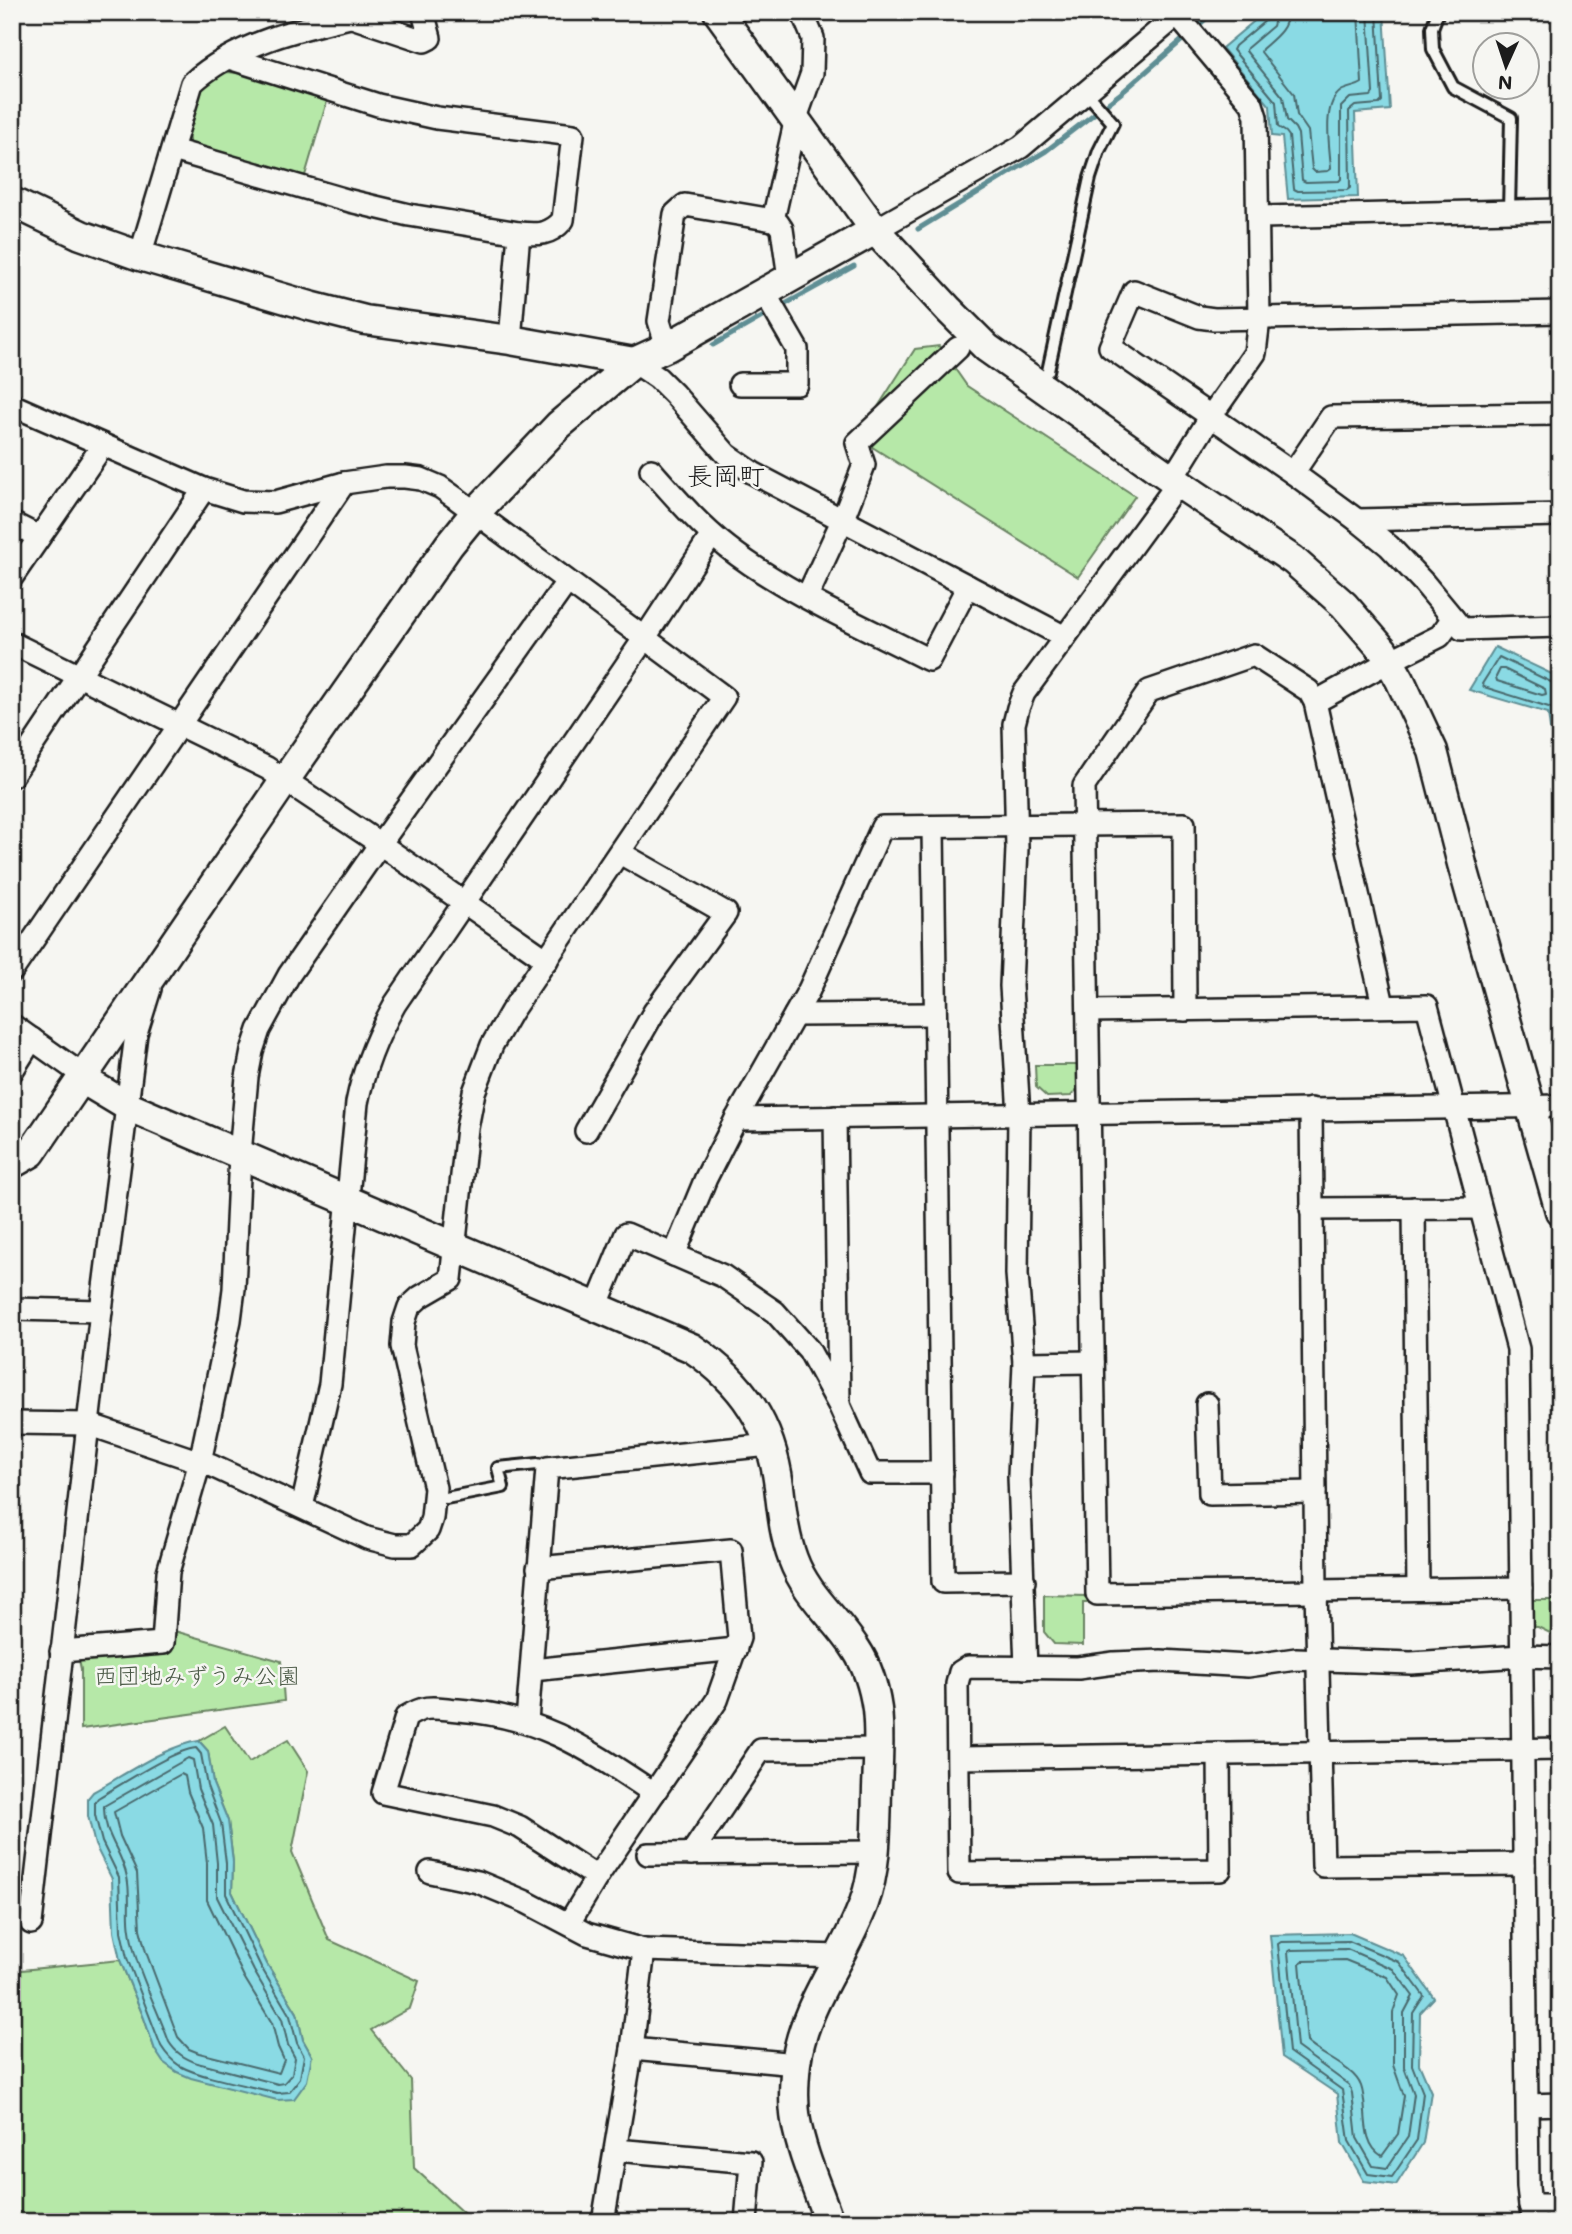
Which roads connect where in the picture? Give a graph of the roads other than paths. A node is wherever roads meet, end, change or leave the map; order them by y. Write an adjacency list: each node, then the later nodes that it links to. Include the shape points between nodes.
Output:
1 (424, 12): 5 (street, via 430,38 424,41)
2 (719, 12): 9 (street)
3 (802, 12): 9 (street, via 813,38 812,73)
4 (1438, 12): 13 (lane, via 1432,28 1433,49 1453,87 1511,118)
5 (362, 14): 7 (street, via 268,38)
6 (1181, 17): 8 (street); 14 (street, via 1251,104 1256,117)
7 (229, 58): 10 (street, via 192,83); 17 (street, via 378,105 437,118 573,135 563,220 540,235)
8 (1090, 96): 16 (street, via 1021,147); 27 (lane, via 1113,123 1090,178)
9 (796, 118): 15 (street); 16 (street)
10 (173, 150): 17 (street, via 350,201); 18 (street)
11 (12, 202): 18 (street, via 81,235)
12 (1560, 210): 13 (street)
13 (1509, 211): 14 (street)
14 (1258, 216): 22 (street)
15 (773, 220): 19 (street, via 782,229); 24 (street, via 685,205 675,214 659,321)
16 (875, 230): 19 (street); 35 (street, via 987,348)
17 (519, 233): 23 (street)
18 (140, 256): 23 (street, via 365,320)
19 (789, 278): 20 (street)
20 (766, 295): 24 (street); 28 (street, via 797,349 797,384)
21 (1560, 312): 22 (street)
22 (1259, 319): 31 (street, via 1255,353); 31 (street, via 1199,317 1133,290 1110,347)
23 (510, 340): 26 (street)
24 (667, 347): 26 (street)
25 (958, 348): 41 (street, via 857,443 864,465)
26 (634, 362): 38 (street, via 559,425); 41 (street, via 674,394 727,456)
27 (1048, 371)
28 (740, 384)
29 (12, 405): 32 (street)
30 (1560, 414): 34 (street, via 1331,417)
31 (1210, 416): 34 (street); 35 (street)
32 (103, 445): 37 (street); 44 (street)
33 (651, 470): 43 (street)
34 (1293, 473): 40 (street)
35 (1175, 481): 51 (street); 54 (street, via 1315,578 1365,626)
36 (344, 483): 37 (street, via 265,503); 38 (street, via 386,477 421,479); 57 (street)
37 (204, 489): 55 (street)
38 (475, 513): 46 (street); 59 (street)
39 (1560, 515): 40 (street)
40 (1357, 520): 49 (street, via 1389,546)
41 (842, 521): 47 (street); 48 (street)
42 (12, 523): 44 (street)
43 (712, 535): 48 (street); 52 (street)
44 (39, 537): 45 (street)
45 (12, 577)
46 (567, 582): 52 (street); 63 (street)
47 (968, 586): 48 (street, via 929,660); 51 (street)
48 (807, 597)
49 (1453, 618): 50 (street, via 1462,629); 54 (street, via 1440,636)
50 (1560, 626)
51 (1065, 637): 60 (street, via 1018,708)
52 (644, 639): 64 (street, via 724,697); 65 (street)
53 (12, 643): 55 (street)
54 (1390, 661): 56 (street); 79 (street, via 1433,751)
55 (80, 677): 57 (street); 58 (street)
56 (1315, 702): 61 (street, via 1309,691 1254,655 1149,691 1084,786); 69 (street)
57 (180, 726): 59 (street); 67 (street)
58 (12, 776)
59 (285, 780): 63 (street); 68 (street)
60 (1016, 825): 61 (street); 62 (street); 85 (street, via 1012,986)
61 (1085, 825): 70 (street, via 1184,824); 71 (street)
62 (933, 828): 72 (street); 73 (street, via 882,827)
63 (380, 844): 65 (street); 89 (street, via 289,975 259,1030 247,1077)
64 (620, 853): 66 (street); 88 (street, via 726,913 653,1012)
65 (463, 901): 66 (street); 91 (street, via 375,1041 357,1102)
66 (547, 960): 96 (street, via 492,1045 474,1092)
67 (12, 971)
68 (156, 971): 77 (street); 78 (street, via 136,1034)
69 (1383, 1005): 70 (street); 81 (street, via 1427,1006)
70 (1185, 1010): 71 (street)
71 (1088, 1011): 83 (street)
72 (935, 1014): 73 (street); 84 (street)
73 (795, 1015): 87 (street)
74 (12, 1025): 75 (street)
75 (32, 1039): 76 (street); 77 (street)
76 (12, 1071)
77 (83, 1077): 78 (street); 90 (street, via 31,1153)
78 (127, 1106): 89 (street); 100 (street)
79 (1531, 1106): 80 (street); 81 (street); 95 (street)
80 (1560, 1106)
81 (1454, 1107): 82 (street); 93 (street)
82 (1311, 1109): 83 (street); 94 (street)
83 (1089, 1114): 85 (street); 101 (street)
84 (937, 1115): 85 (street); 86 (street); 110 (street)
85 (1019, 1115): 102 (street, via 1017,1274)
86 (835, 1117): 87 (street); 104 (street)
87 (736, 1119): 97 (street)
88 (586, 1131)
89 (240, 1154): 91 (street); 108 (street, via 230,1320)
90 (12, 1164)
91 (347, 1200): 96 (street); 113 (street, via 330,1384)
92 (1414, 1208): 93 (street); 94 (street); 117 (street)
93 (1480, 1208): 116 (street, via 1518,1349)
94 (1311, 1209): 111 (street)
95 (1560, 1211)
96 (455, 1247): 98 (street); 112 (street, via 451,1279 409,1307 402,1346)
97 (674, 1255): 98 (street, via 626,1234); 104 (street, via 723,1276 775,1312 809,1350)
98 (596, 1307): 107 (street, via 692,1348 716,1365 748,1399)
99 (12, 1309): 100 (street)
100 (101, 1311): 106 (street)
101 (1093, 1362): 102 (street); 118 (street, via 1097,1594)
102 (1024, 1363): 115 (street, via 1019,1476)
103 (1207, 1404): 111 (street, via 1210,1494)
104 (839, 1405): 110 (street, via 870,1473)
105 (12, 1423): 106 (street)
106 (88, 1423): 108 (street); 120 (street)
107 (769, 1446): 109 (street); 127 (street, via 793,1559 807,1588 857,1650 867,1670 877,1708)
108 (200, 1462): 113 (street); 120 (street, via 168,1572 163,1643)
109 (547, 1468): 112 (lane, via 538,1464 498,1468 503,1487); 114 (street)
110 (942, 1473): 115 (street, via 943,1582)
111 (1315, 1492): 118 (street)
112 (435, 1497): 113 (street, via 428,1530 419,1541 406,1546 368,1538)
113 (302, 1507)
114 (538, 1568): 119 (street, via 732,1550 740,1638); 125 (street)
115 (1024, 1581): 124 (street)
116 (1521, 1588): 117 (street); 121 (street)
117 (1418, 1589): 118 (street)
118 (1317, 1590): 123 (street)
119 (736, 1649): 125 (street); 133 (street, via 717,1700)
120 (61, 1651): 140 (street)
121 (1522, 1656): 122 (street); 123 (street, via 1411,1663); 129 (street)
122 (1560, 1657)
123 (1319, 1659): 124 (street, via 1248,1666 1161,1661); 130 (street)
124 (1026, 1668): 132 (street, via 968,1667 960,1672)
125 (532, 1670): 126 (street)
126 (527, 1721): 133 (street, via 595,1753); 139 (street, via 487,1712 422,1707 406,1717 383,1793 502,1819)
127 (879, 1749): 134 (street); 136 (street, via 761,1750)
128 (1560, 1749): 129 (street)
129 (1522, 1750): 130 (street); 137 (street)
130 (1319, 1752): 131 (street); 137 (street, via 1323,1866)
131 (1219, 1754): 132 (street); 132 (street, via 1220,1870 959,1873)
132 (959, 1758)
133 (654, 1793): 139 (street)
134 (874, 1852): 136 (street); 143 (street, via 864,1903)
135 (648, 1854): 136 (street)
136 (691, 1854)
137 (1524, 1864): 147 (street)
138 (430, 1872): 141 (street, via 478,1882)
139 (597, 1877): 141 (street)
140 (30, 1923)
141 (569, 1923): 142 (street, via 587,1934)
142 (645, 1950): 143 (street); 144 (street)
143 (839, 1956): 145 (street, via 810,2011)
144 (632, 2049): 145 (street); 148 (street)
145 (796, 2064): 153 (street, via 796,2120)
146 (1560, 2104): 147 (street)
147 (1528, 2105): 150 (street)
148 (616, 2150): 151 (street); 152 (street, via 751,2162)
149 (1560, 2205): 150 (street)
150 (1533, 2214)
151 (603, 2222)
152 (746, 2222)
153 (829, 2222)

